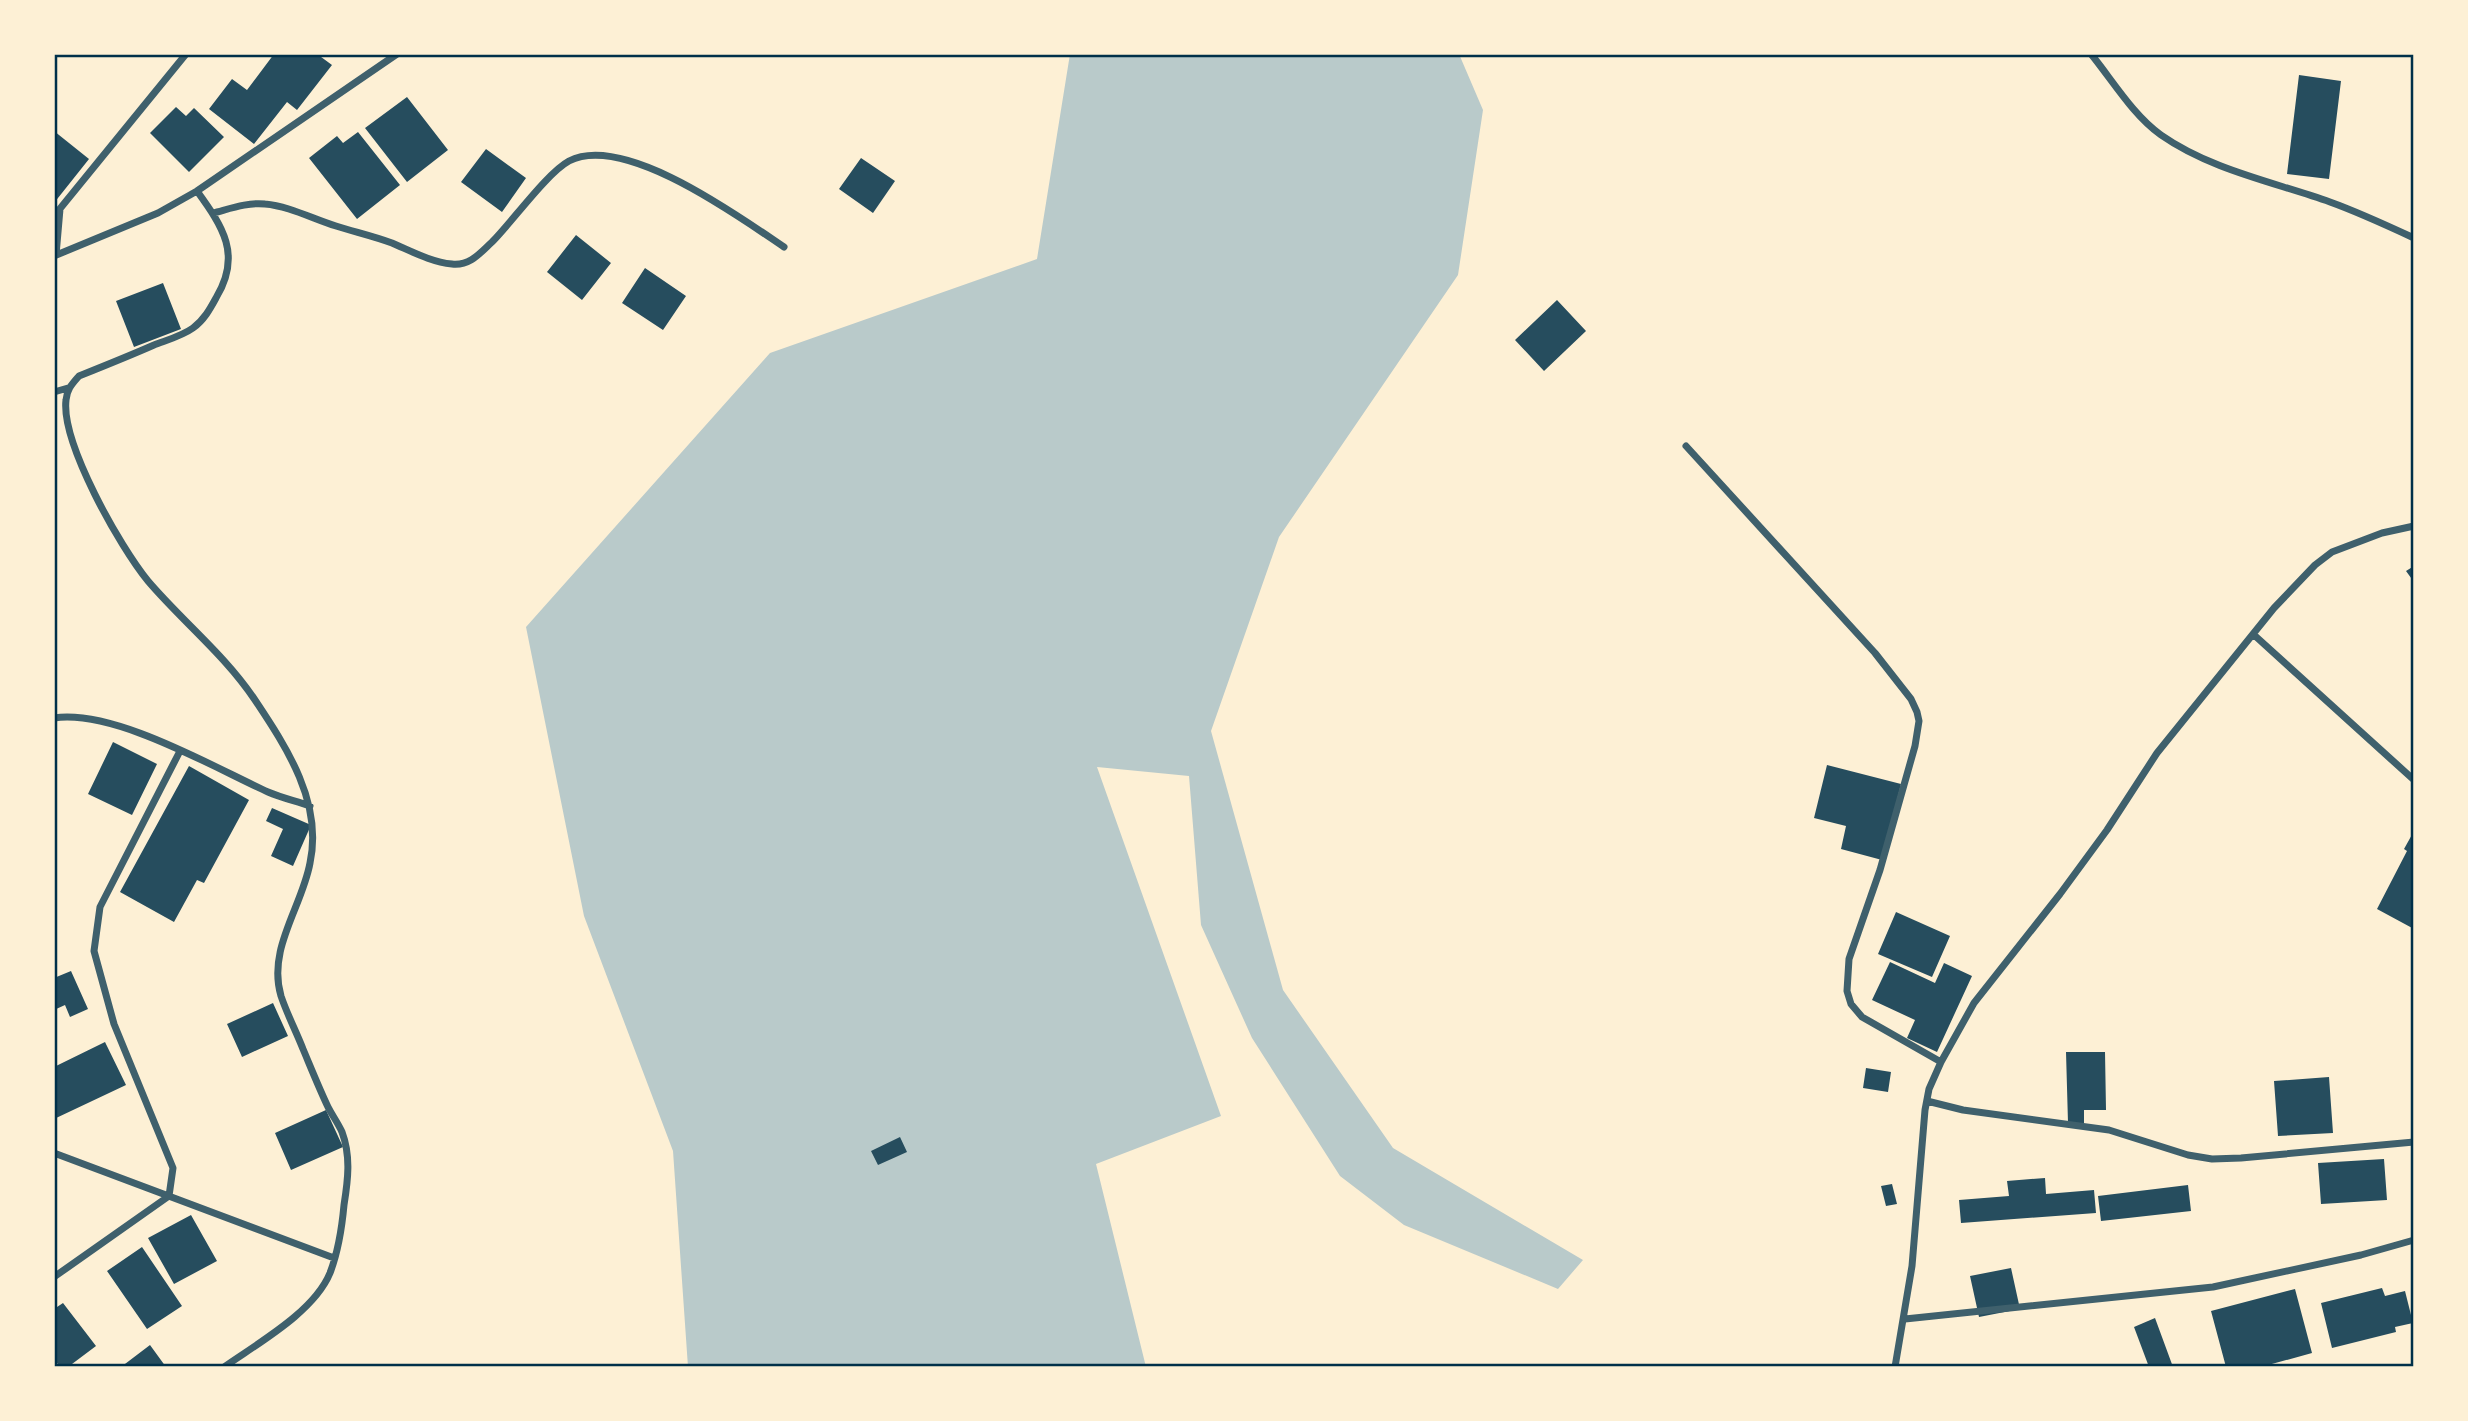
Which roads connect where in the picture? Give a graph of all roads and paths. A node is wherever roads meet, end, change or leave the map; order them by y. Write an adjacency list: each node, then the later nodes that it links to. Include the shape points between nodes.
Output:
1 (186, 54): 5 (street)
2 (397, 54): 4 (street)
3 (2091, 54): 8 (street, via 2141,116 2182,148 2204,160 2332,202)
4 (197, 191): 6 (street); 10 (street)
5 (61, 208): 7 (street); 10 (street)
6 (213, 213): 9 (street, via 265,204 365,233 439,261 466,263 478,256 557,170 588,155 620,159 676,179); 11 (street, via 230,256 225,280 206,315 183,333 79,376)
7 (54, 216)
8 (2414, 238)
9 (784, 247)
10 (55, 256)
11 (68, 388): 12 (street); 19 (street, via 66,409 72,437 87,478 115,530 146,579 255,699 293,765)
12 (54, 392)
13 (1686, 446): 20 (street, via 1875,653 1917,712 1915,746 1849,959 1847,990 1862,1017)
14 (2414, 526): 15 (street, via 2349,544 2322,559)
15 (2253, 634): 18 (street); 20 (street, via 2157,753 2068,884 1974,1003)
16 (54, 719): 17 (street, via 78,717 106,723)
17 (180, 751): 19 (street, via 272,794); 24 (street, via 100,907 94,951 114,1024 173,1168)
18 (2414, 780)
19 (310, 806): 26 (street, via 314,822 310,866 289,922 278,976 289,1015 348,1150 349,1173)
20 (1941, 1062): 21 (street)
21 (1927, 1101): 22 (street, via 1964,1111 2109,1130 2212,1158); 28 (street)
22 (2414, 1142)
23 (54, 1153): 24 (street)
24 (169, 1196): 26 (street); 27 (street)
25 (2414, 1240): 28 (street, via 2213,1287)
26 (334, 1258): 29 (street, via 312,1301)
27 (54, 1277)
28 (1905, 1319): 30 (street)
29 (224, 1367)
30 (1895, 1367)

